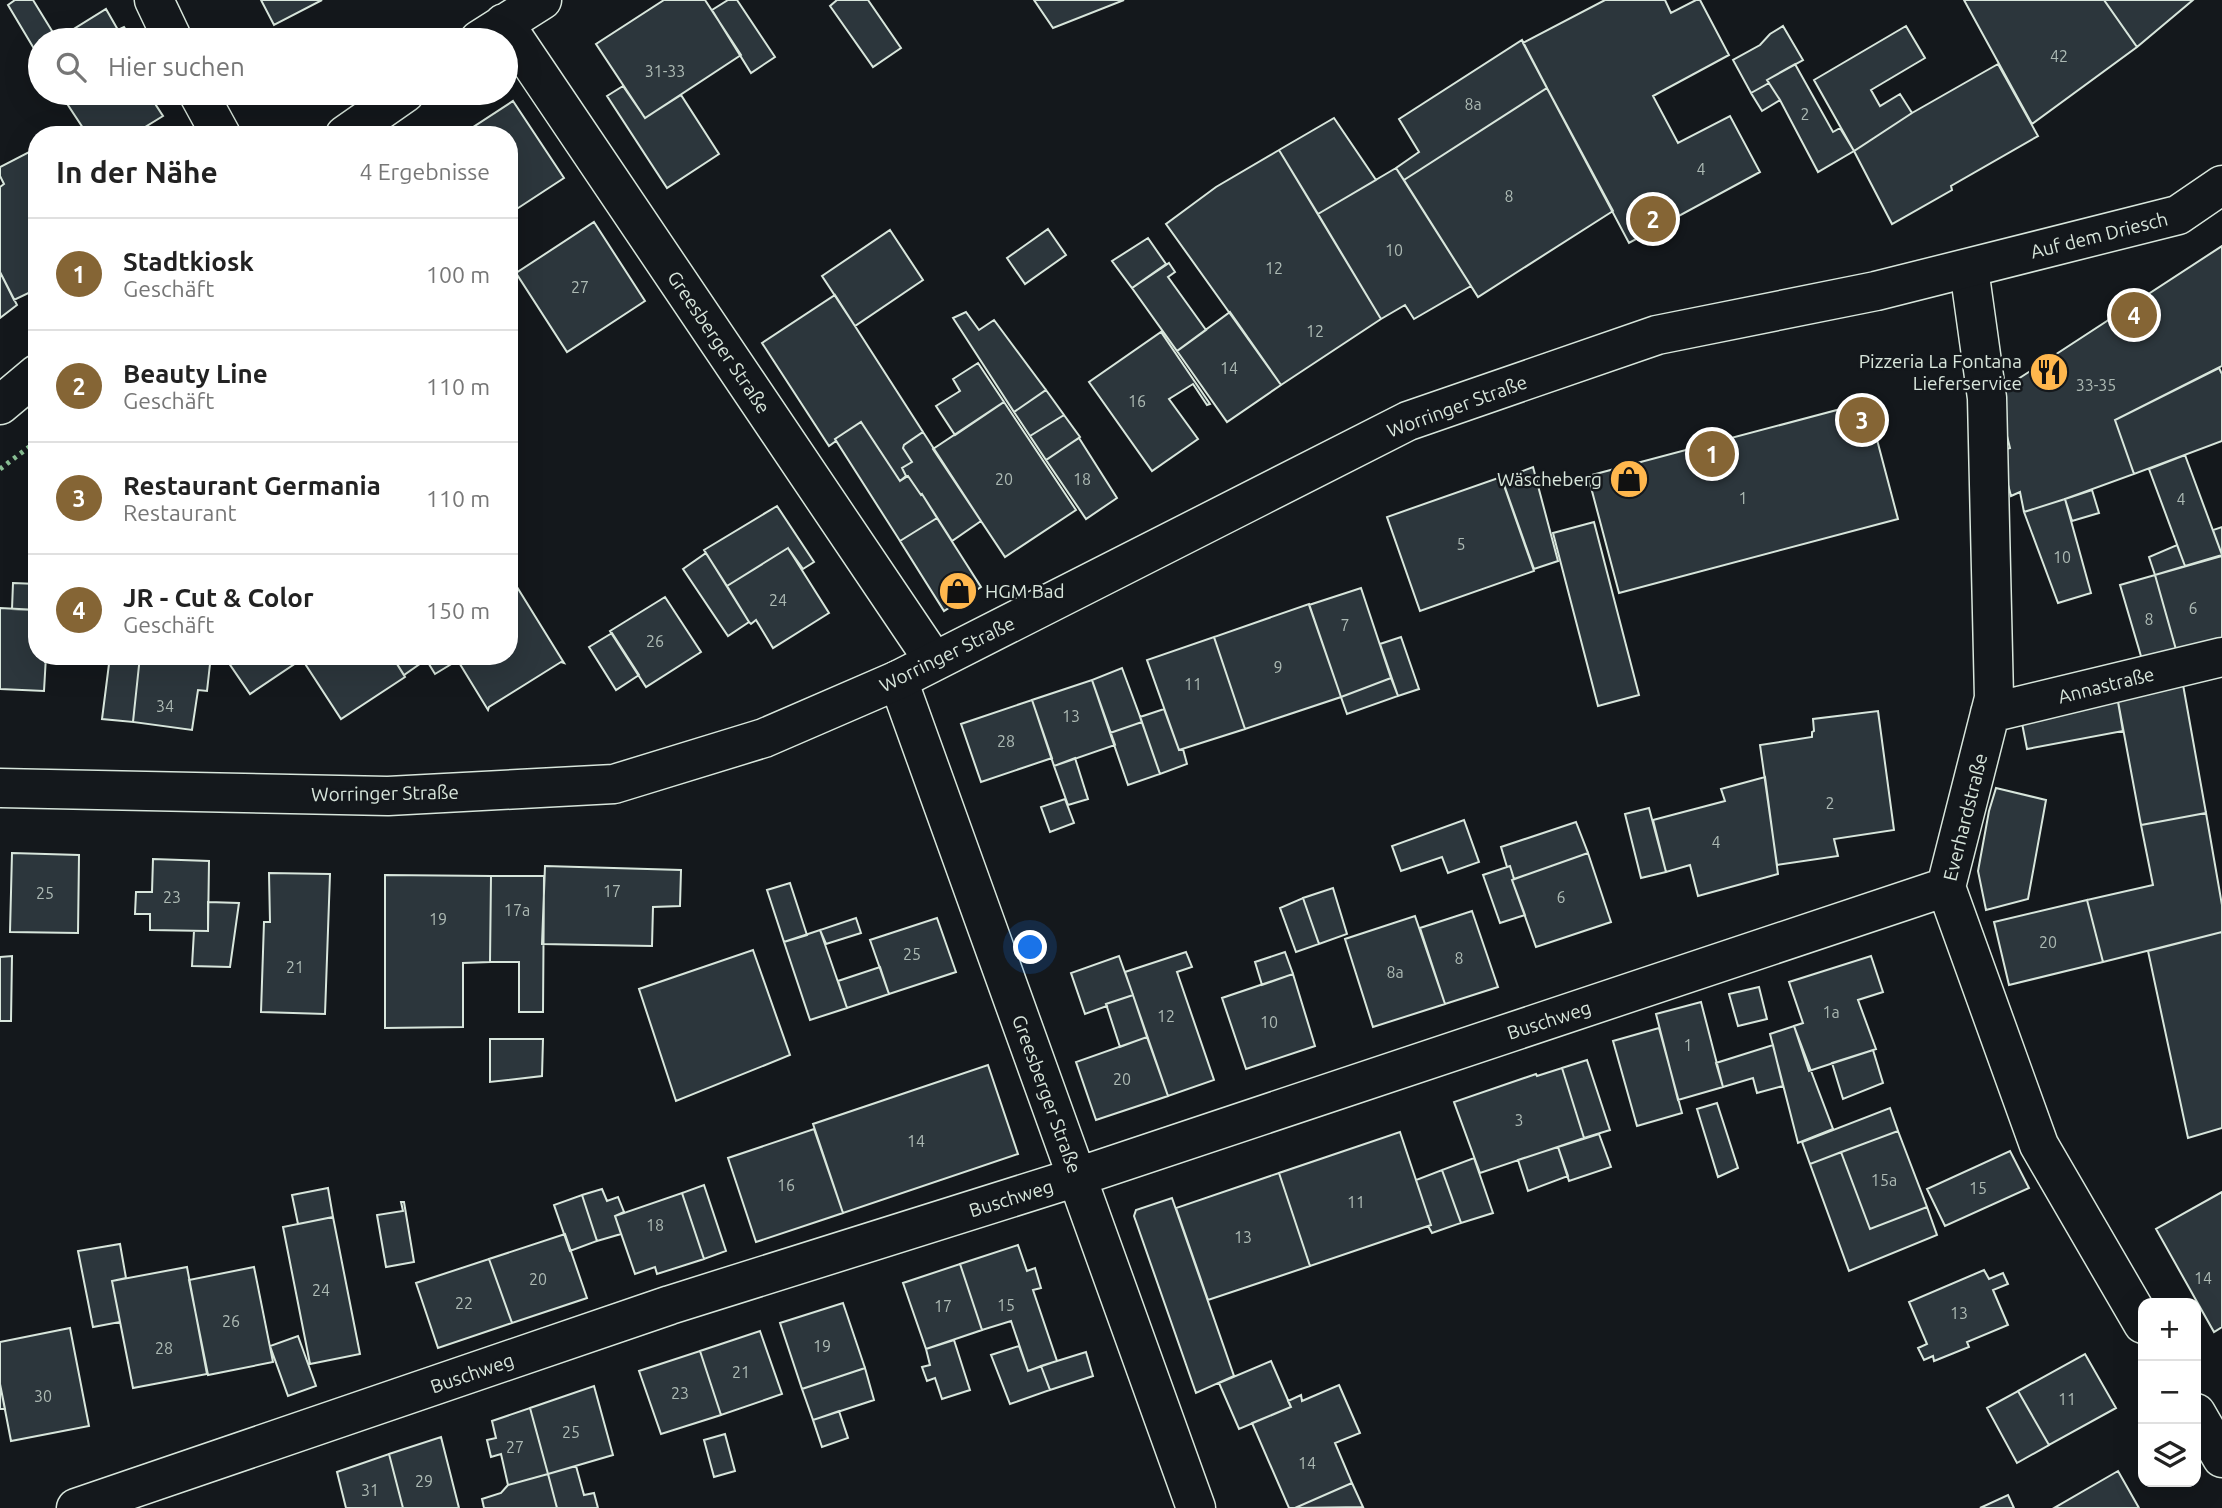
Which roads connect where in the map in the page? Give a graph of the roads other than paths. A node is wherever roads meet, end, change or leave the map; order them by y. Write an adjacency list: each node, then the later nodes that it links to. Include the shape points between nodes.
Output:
1 (154, 0): 3 (street)
2 (542, 0): 4 (street)
3 (167, 28)
4 (498, 28)
5 (518, 69): 15 (street, Greesberger Straße)
6 (205, 105): 8 (street)
7 (388, 105): 9 (street)
8 (216, 126)
9 (358, 126)
10 (2222, 185): 11 (street, Auf dem Driesch, via 2178,215)
11 (1969, 269): 15 (street, Worringer Straße, via 1657,335 1408,421); 17 (street, Everhardstraße, via 1987,398 1994,698)
12 (28, 382): 13 (street)
13 (0, 405)
14 (2222, 657): 17 (street, Annastraße)
15 (934, 662): 16 (street, Worringer Straße)
16 (898, 680): 18 (street, Worringer Straße, via 764,738 614,784 388,796); 20 (street, Greesberger Straße)
17 (1990, 713): 19 (street, Everhardstraße)
18 (0, 788)
19 (1946, 887): 20 (street, Buschweg); 21 (street, Everhardstraße, via 2039,1145)
20 (1077, 1177): 24 (street, Buschweg, via 670,1305); 25 (street, Greesberger Straße)
21 (2138, 1315)
22 (2201, 1422): 23 (street)
23 (2222, 1458)
24 (76, 1508)
25 (1196, 1508)

